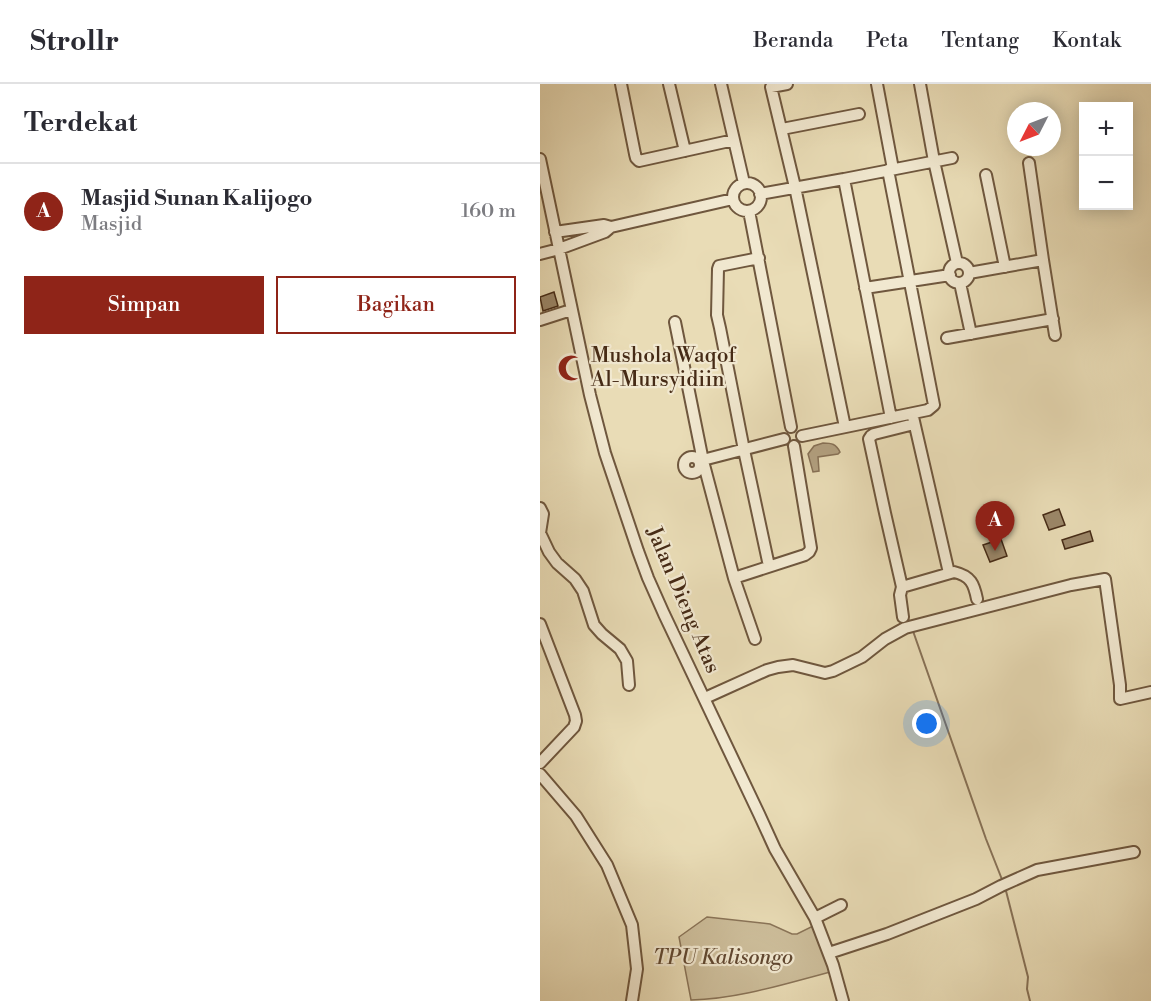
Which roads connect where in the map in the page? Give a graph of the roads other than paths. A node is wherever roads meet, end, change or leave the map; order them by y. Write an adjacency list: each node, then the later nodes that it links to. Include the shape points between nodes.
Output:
1 (621, 84): 11 (street, via 638,160)
2 (669, 84): 11 (street)
3 (722, 84): 10 (street)
4 (787, 84): 7 (street)
5 (878, 84): 16 (street)
6 (920, 84): 14 (street)
7 (771, 86): 9 (street)
8 (859, 114): 9 (street)
9 (782, 129): 20 (street)
10 (734, 140): 11 (street); 19 (street)
11 (685, 151)
12 (952, 158): 14 (street)
13 (540, 159): 26 (street, Jalan Dieng Atas)
14 (933, 161): 16 (street); 32 (street)
15 (1029, 163): 31 (street)
16 (891, 170): 18 (street); 36 (street)
17 (986, 175): 33 (street)
18 (844, 179): 20 (street); 38 (street)
19 (744, 183): 21 (street, via 754,185); 22 (street, via 735,189)
20 (795, 187): 21 (street); 49 (street)
21 (760, 194): 23 (street, via 759,203)
22 (733, 199): 23 (street, via 738,208); 24 (street)
23 (749, 211): 30 (street)
24 (611, 227): 25 (street); 27 (street)
25 (577, 228): 26 (street); 27 (street)
26 (555, 232): 28 (street, Jalan Dieng Atas)
27 (580, 241): 28 (street)
28 (559, 249): 29 (street); 39 (street, Jalan Dieng Atas)
29 (540, 254)
30 (759, 258): 48 (street); 53 (street, via 718,269 717,315)
31 (1043, 260): 33 (street); 40 (street)
32 (957, 263): 34 (street, via 965,265); 35 (street)
33 (1005, 267): 34 (street)
34 (969, 273): 37 (street)
35 (950, 275): 36 (street); 37 (street)
36 (909, 281): 38 (street); 47 (street, via 934,401 934,405)
37 (960, 283): 43 (street)
38 (865, 288): 46 (street)
39 (571, 310): 41 (street); 67 (street, Jalan Dieng Atas, via 602,441 638,551)
40 (1053, 319): 43 (street); 44 (street)
41 (540, 320)
42 (675, 322): 54 (street)
43 (971, 334): 45 (street)
44 (1055, 335)
45 (947, 338)
46 (891, 418): 47 (street); 49 (street)
47 (913, 419): 58 (street); 60 (street, via 869,439)
48 (791, 427): 50 (street, via 797,428); 51 (street)
49 (844, 427): 50 (street)
50 (802, 436): 52 (street)
51 (784, 439): 52 (street); 53 (street)
52 (794, 446): 57 (street, via 811,548 805,555)
53 (744, 450): 54 (street); 57 (street)
54 (701, 461): 59 (street)
55 (540, 508): 56 (street)
56 (540, 533): 65 (street, via 557,563 583,591 594,625 620,649 627,661)
57 (769, 566): 59 (street)
58 (949, 573): 60 (street); 61 (street, via 969,578)
59 (734, 578): 64 (street)
60 (902, 587): 62 (street)
61 (977, 599)
62 (903, 617)
63 (540, 624): 68 (street, via 576,721)
64 (755, 639)
65 (629, 685)
66 (1151, 692): 67 (street, via 1120,699 1105,579 905,628 833,671 825,673 793,665 767,670)
67 (705, 698): 72 (street, Jalan Dieng Atas, via 775,849)
68 (540, 763)
69 (540, 774): 74 (street, via 576,816 608,865 633,925 637,969)
70 (1134, 852): 73 (street, via 1037,870 976,899)
71 (841, 905): 72 (street)
72 (815, 918): 73 (street, Jalan Dieng Atas)
73 (829, 953): 75 (street, Jalan Dieng Atas)
74 (632, 1001)
75 (843, 1001)

